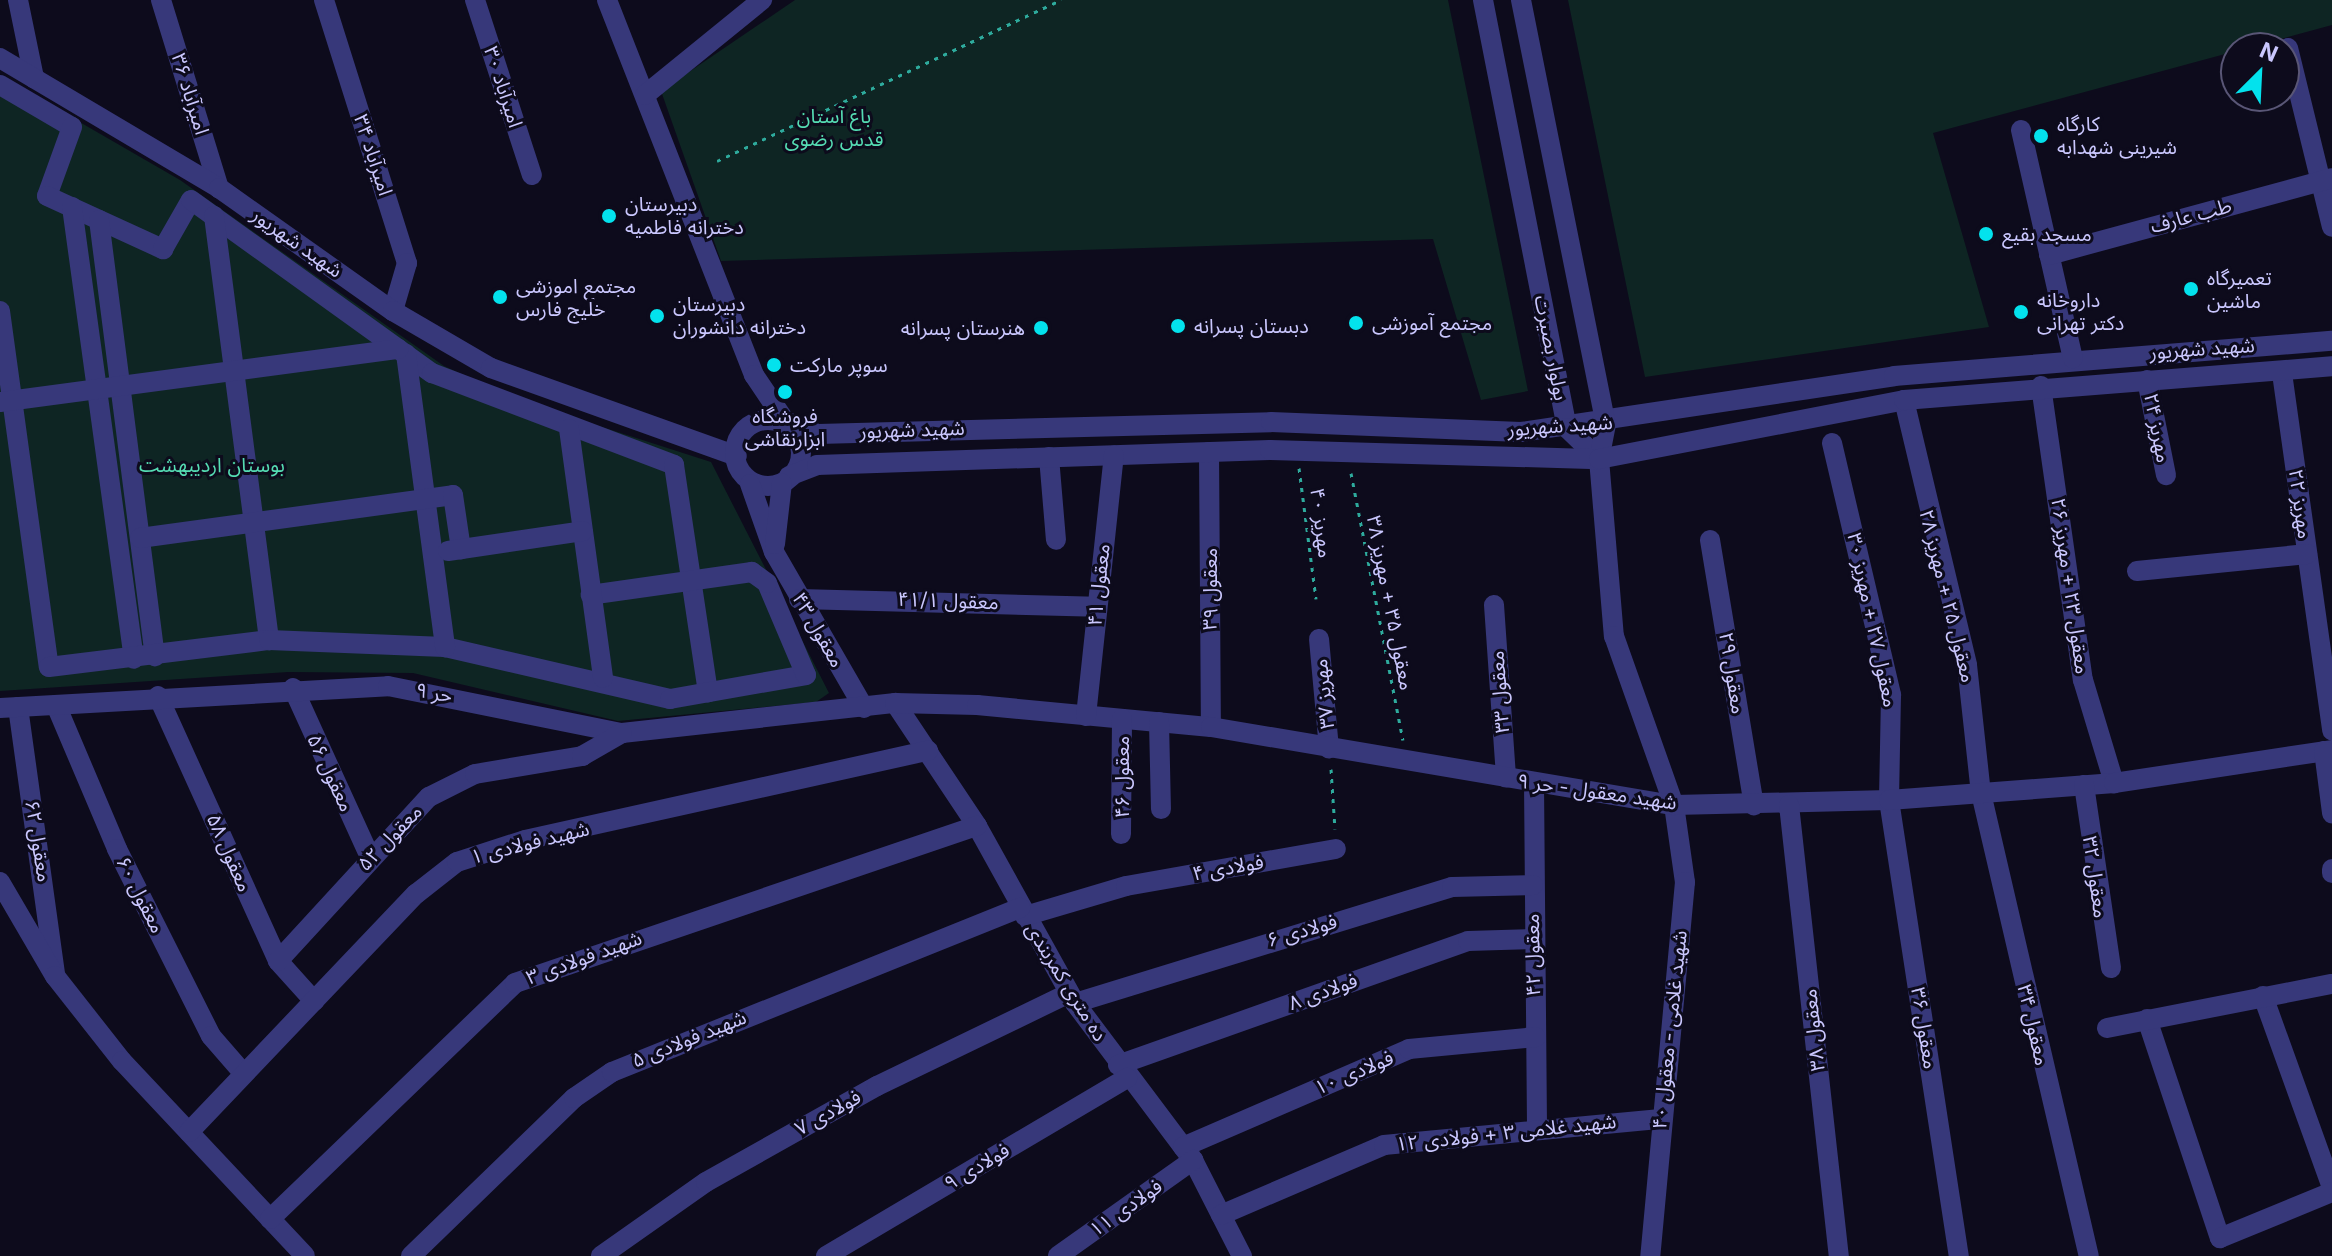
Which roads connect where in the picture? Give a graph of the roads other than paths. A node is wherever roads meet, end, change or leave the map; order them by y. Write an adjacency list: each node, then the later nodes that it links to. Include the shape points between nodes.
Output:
1 (18, 0): 10 (street)
2 (161, 0): 17 (street, امیرآباد ۳۶)
3 (324, 0): 24 (street, امیرآباد ۳۴, via 407,263)
4 (475, 0): 15 (street, امیرآباد ۳۰)
5 (607, 0): 13 (street)
6 (1483, 0): 41 (street, بولوار بصیرت)
7 (1521, 0): 40 (street, بولوار بصیرت)
8 (749, 4): 13 (street)
9 (0, 58): 10 (street, شهید شهریور)
10 (34, 78): 17 (street, شهید شهریور)
11 (0, 85): 18 (street, via 72,127 47,196)
12 (2300, 89): 16 (street)
13 (645, 95): 31 (street)
14 (2021, 130): 22 (street)
15 (532, 175)
16 (2326, 179): 21 (street); 22 (street, طب عارف)
17 (219, 188): 24 (street, شهید شهریور)
18 (72, 207): 20 (street); 35 (street)
19 (214, 216): 20 (street, via 191,200 163,249); 26 (street); 29 (street)
20 (99, 220): 33 (street)
21 (2332, 227)
22 (2049, 255): 27 (street)
23 (0, 311): 37 (street)
24 (393, 311): 46 (street, شهید شهریور, via 491,368)
25 (2332, 341): 27 (street, شهید شهریور)
26 (402, 352): 29 (street); 42 (street, via 432,373); 52 (street)
27 (2073, 358): 40 (street, شهید شهریور, via 1894,376)
28 (2332, 366): 30 (street, شهید شهریور)
29 (234, 370): 33 (street); 53 (street)
30 (2282, 373): 32 (street, شهید شهریور); 61 (street, مهریز ۲۲)
31 (754, 375): 38 (street); 39 (street)
32 (2147, 380): 34 (street, شهید شهریور); 49 (street, مهریز ۲۴)
33 (120, 385): 35 (street); 55 (street)
34 (2041, 386): 36 (street, شهید شهریور); 93 (street, معقول ۲۳ + مهریز ۲۶, via 2083,680)
35 (96, 389): 37 (street); 73 (street)
36 (1904, 400): 48 (street, شهید شهریور); 95 (street, معقول ۲۵ + مهریز ۲۸, via 1967,665)
37 (6, 401): 73 (street, via 49,667)
38 (785, 421): 39 (street); 41 (street, شهید شهریور, via 818,434 1271,422); 50 (street, via 798,449)
39 (753, 422): 46 (street)
40 (1606, 424): 41 (street, شهید شهریور); 48 (street, بولوار بصیرت)
41 (1567, 428): 48 (street, بولوار بصیرت)
42 (569, 429): 54 (street); 63 (street, via 674,465)
43 (1832, 443): 96 (street, معقول ۲۷ + مهریز ۳۰, via 1891,695)
44 (1209, 452): 45 (street, شهید شهریور); 48 (street, شهید شهریور); 85 (street, معقول ۳۹)
45 (1114, 455): 47 (street, شهید شهریور); 67 (street, معقول ۴۱)
46 (737, 456): 51 (street)
47 (1049, 457): 50 (street, شهید شهریور, via 817,465); 56 (street)
48 (1599, 459): 97 (street, شهید غلامی - معقول ۴۰, via 1614,636)
49 (2166, 475)
50 (786, 480): 51 (street, via 760,489); 59 (street)
51 (750, 484): 59 (street, معقول ۴۳)
52 (425, 499): 53 (street); 58 (street, via 453,495); 60 (street)
53 (253, 523): 55 (street); 70 (street)
54 (583, 531): 58 (street); 64 (street)
55 (140, 538): 72 (street)
56 (1056, 540)
57 (1710, 540): 98 (street, معقول ۲۹)
58 (461, 549): 60 (street)
59 (774, 552): 65 (street, معقول ۴۳)
60 (432, 553): 71 (street)
61 (2307, 554): 62 (street); 68 (street, مهریز ۲۲)
62 (2137, 571)
63 (691, 581): 64 (street); 76 (street); 76 (street, via 752,572 767,583 806,675)
64 (591, 595): 74 (street)
65 (799, 599): 67 (street, معقول ۴۱/۱); 81 (street, معقول ۴۳)
66 (1494, 605): 91 (street, معقول ۳۳)
67 (1096, 607): 82 (street, معقول ۴۱)
68 (2325, 633): 86 (street, مهریز ۲۲)
69 (1319, 639): 88 (street, مهریز ۳۷)
70 (269, 640): 71 (street); 72 (street)
71 (445, 647): 74 (street)
72 (155, 656): 73 (street)
73 (134, 659)
74 (603, 678): 76 (street, via 670,699)
75 (293, 688): 77 (street, حر ۹); 87 (street, حر ۹, via 431,691); 105 (street, معقول ۵۶)
76 (708, 692)
77 (158, 696): 79 (street, حر ۹); 110 (street, معقول ۵۸)
78 (895, 703): 81 (street, شهید معقول - حر ۹); 82 (street, شهید معقول - حر ۹); 90 (street, ده متری کمربندی)
79 (56, 705): 80 (street, حر ۹); 121 (street, معقول ۶۰, via 117,849 211,1036)
80 (9, 707): 112 (street, معقول ۶۲)
81 (864, 708): 87 (street, حر ۹)
82 (1086, 716): 83 (street, شهید معقول - حر ۹)
83 (1122, 719): 84 (street, شهید معقول - حر ۹); 103 (street, معقول ۴۶)
84 (1159, 722): 85 (street, شهید معقول - حر ۹); 100 (street)
85 (1211, 727): 88 (street, شهید معقول - حر ۹)
86 (2332, 731)
87 (622, 733): 105 (street, معقول ۵۲, via 582,756 475,774 429,797)
88 (1329, 749): 91 (street, شهید معقول - حر ۹)
89 (2328, 750): 93 (street, شهید معقول - حر ۹); 101 (street)
90 (928, 751): 102 (street, ده متری کمربندی); 116 (street, شهید فولادی ۱, via 488,849 416,894)
91 (1506, 778): 92 (street, شهید معقول - حر ۹)
92 (1534, 783): 97 (street, شهید معقول - حر ۹); 107 (street, معقول ۴۲)
93 (2114, 783): 94 (street, شهید معقول - حر ۹)
94 (2084, 785): 95 (street, شهید معقول - حر ۹); 111 (street, معقول ۳۲)
95 (1981, 793): 96 (street, شهید معقول - حر ۹); 138 (street, معقول ۳۴)
96 (1889, 800): 99 (street, شهید معقول - حر ۹); 137 (street, معقول ۳۶)
97 (1674, 805): 98 (street, شهید معقول - حر ۹); 122 (street, شهید غلامی - معقول ۴۰, via 1685,882)
98 (1754, 805): 99 (street, شهید معقول - حر ۹)
99 (1789, 805): 136 (street, معقول ۳۸)
100 (1161, 809)
101 (2332, 813)
102 (977, 826): 108 (street, ده متری کمربندی); 128 (street, شهید فولادی ۳, via 515,983)
103 (1121, 834)
104 (1336, 849): 108 (street, فولادی ۴, via 1126,886)
105 (370, 857): 110 (street, معقول ۵۲)
106 (0, 882): 112 (street)
107 (1533, 885): 109 (street, معقول ۴۲); 115 (street, فولادی ۶, via 1452,887)
108 (1022, 912): 115 (street, ده متری کمربندی); 130 (street, شهید فولادی ۵, via 612,1072 574,1098)
109 (1532, 939): 119 (street, معقول ۴۲); 120 (street, فولادی ۸, via 1468,941)
110 (278, 961): 116 (street, معقول ۵۸)
111 (2111, 968)
112 (55, 976): 124 (street)
113 (2332, 984): 114 (street)
114 (2263, 996): 117 (street); 126 (street)
115 (1072, 998): 120 (street, ده متری کمربندی); 131 (street, فولادی ۷, via 851,1101 706,1182)
116 (314, 1001): 121 (street, شهید فولادی ۱)
117 (2147, 1019): 118 (street); 126 (street, via 2220,1238)
118 (2107, 1028)
119 (1535, 1037): 123 (street, معقول ۴۲); 125 (street, فولادی ۱۰, via 1409,1049)
120 (1123, 1072): 125 (street, ده متری کمربندی); 132 (street, فولادی ۹)
121 (244, 1074): 124 (street, شهید فولادی ۱)
122 (1661, 1119): 123 (street, شهید غلامی ۳ + فولادی ۱۲); 135 (street, شهید غلامی - معقول ۴۰)
123 (1537, 1127): 127 (street, شهید غلامی ۳ + فولادی ۱۲, via 1384,1145)
124 (189, 1132): 128 (street)
125 (1188, 1153): 127 (street, ده متری کمربندی); 133 (street, فولادی ۱۱)
126 (2332, 1190)
127 (1221, 1215): 134 (street, ده متری کمربندی)
128 (270, 1219): 129 (street)
129 (305, 1256)
130 (411, 1256)
131 (601, 1256)
132 (826, 1256)
133 (1058, 1256)
134 (1242, 1256)
135 (1650, 1256)
136 (1839, 1256)
137 (1959, 1256)
138 (2089, 1256)

